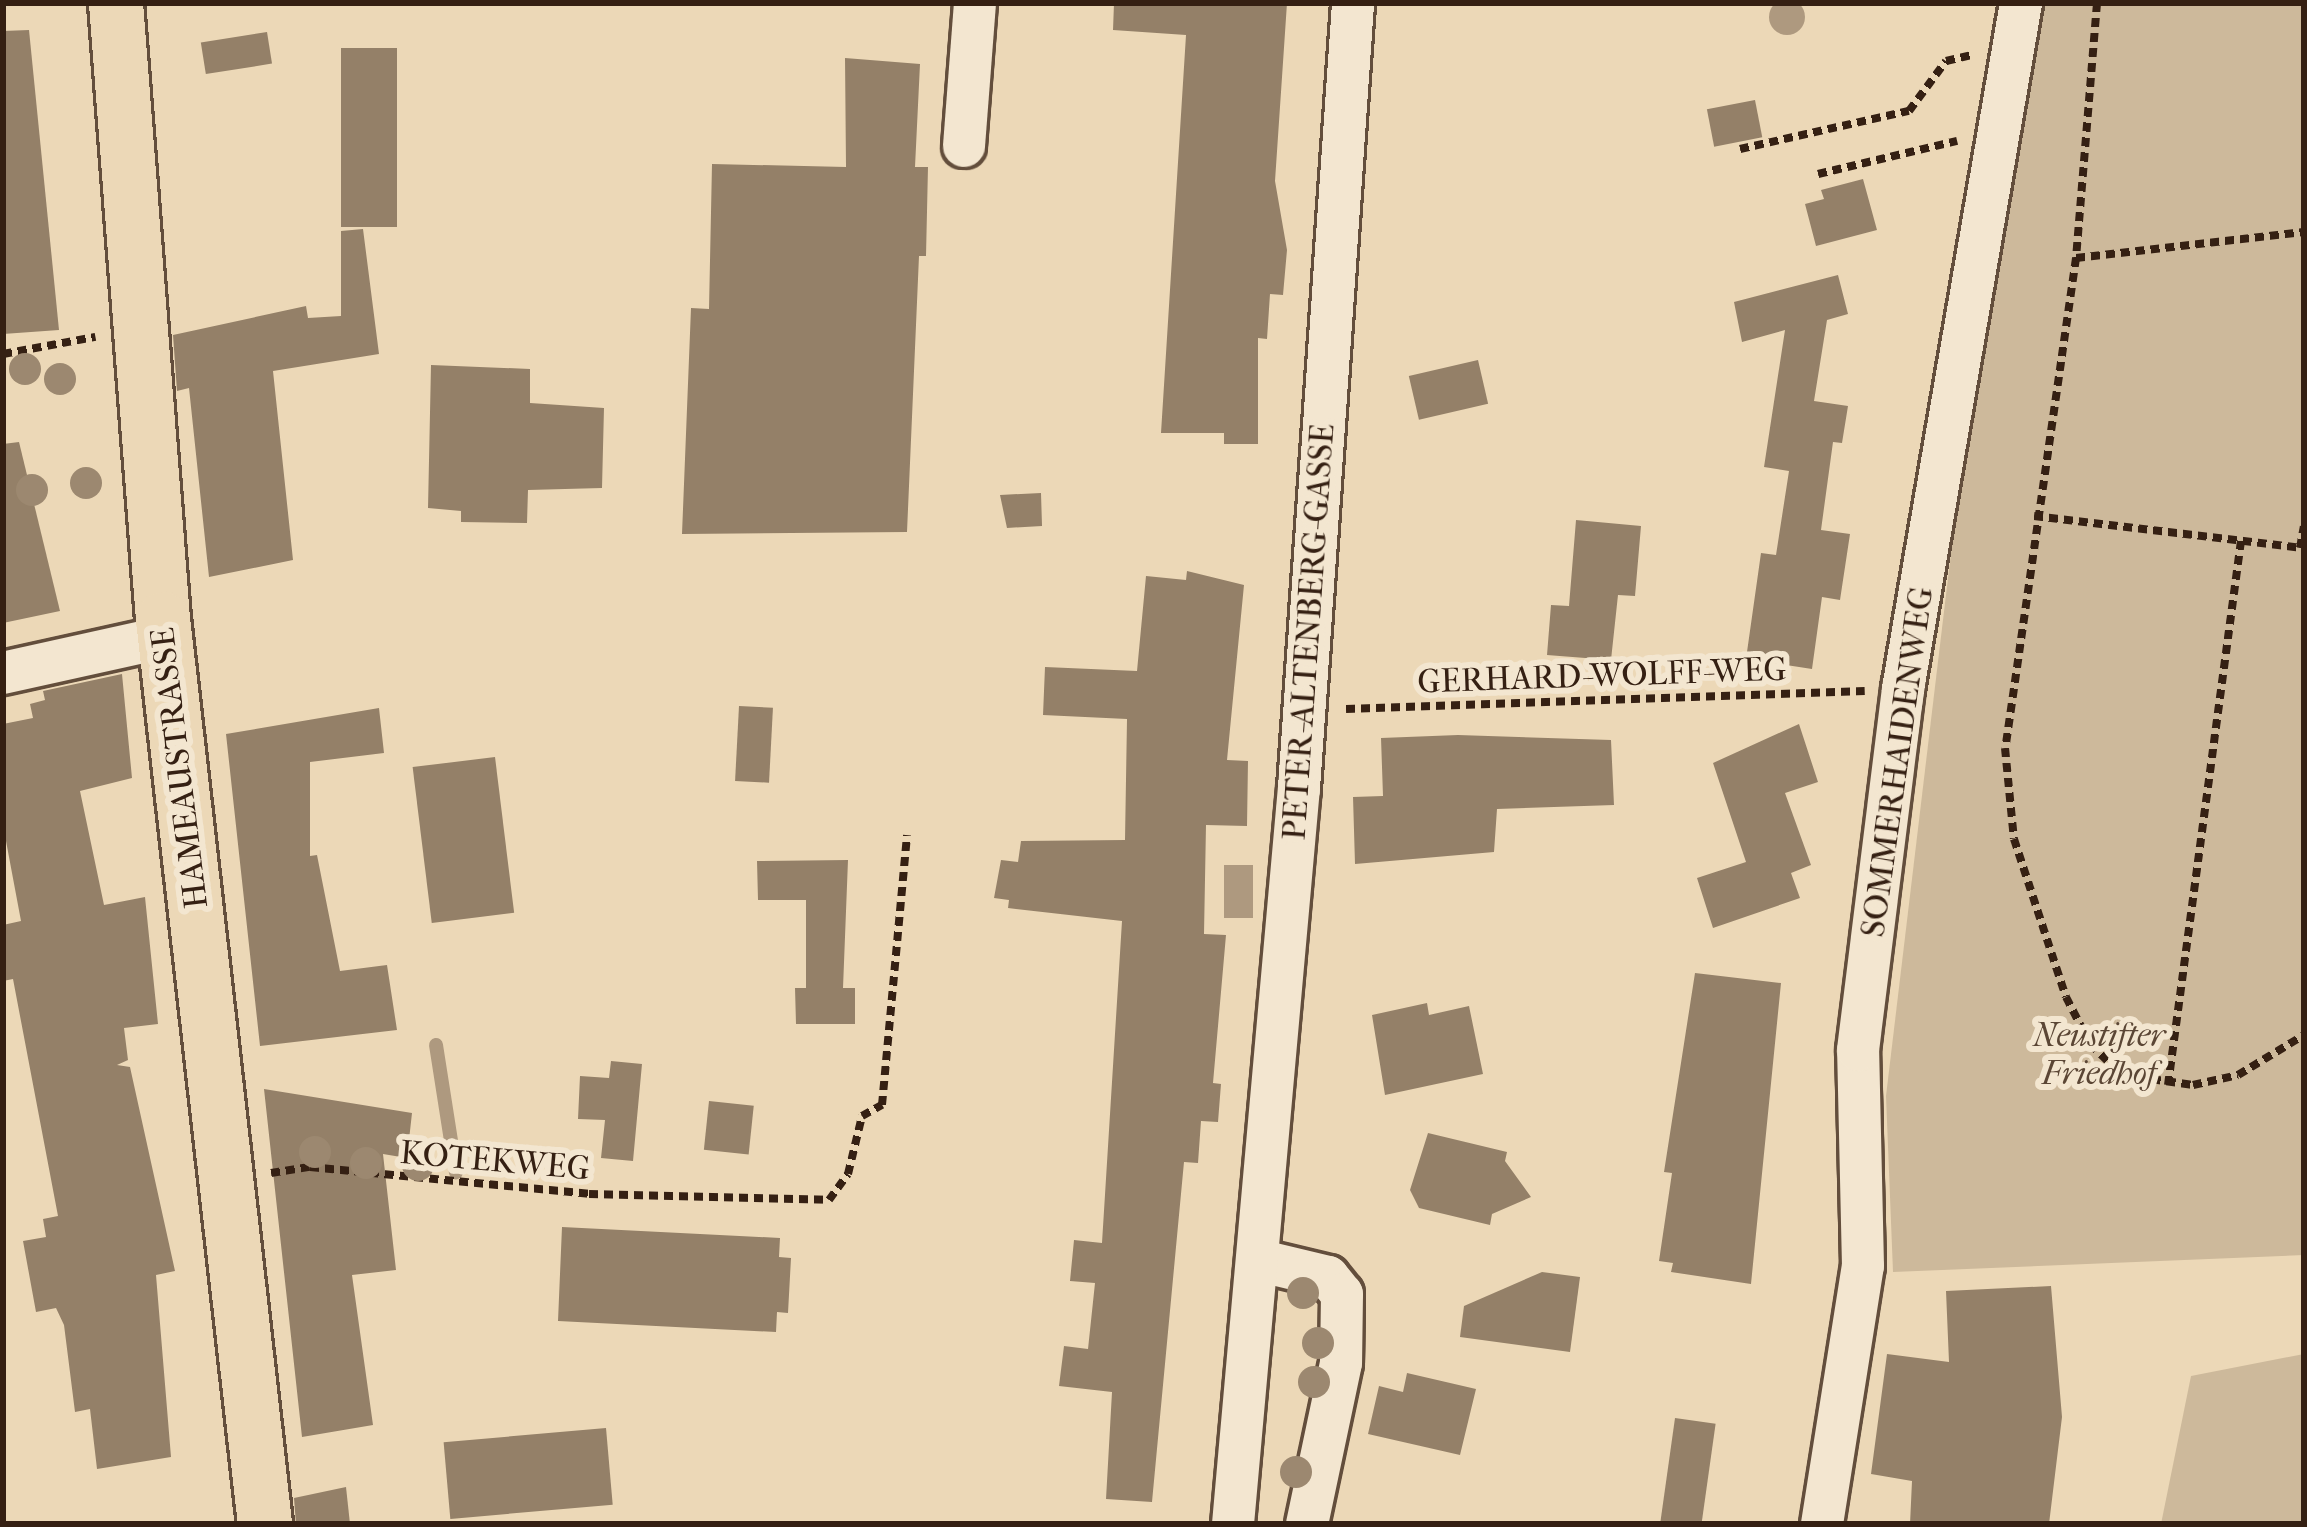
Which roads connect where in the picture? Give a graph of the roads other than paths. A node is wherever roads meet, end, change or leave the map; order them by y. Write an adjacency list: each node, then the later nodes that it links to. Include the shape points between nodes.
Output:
1 (975, 3): 5 (street)
2 (1353, 3): 8 (street, PETER-ALTENBERG-GASSE)
3 (116, 6): 6 (main road, HAMEAUSTRASSE)
4 (2017, 24): 12 (street, SOMMERHAIDENWEG, via 1904,689 1858,1050 1863,1266)
5 (964, 146)
6 (165, 638): 7 (street); 9 (main road, HAMEAUSTRASSE)
7 (3, 673)
8 (1257, 1260): 10 (street, PETER-ALTENBERG-GASSE); 11 (street, via 1328,1277 1345,1308 1342,1363)
9 (265, 1524)
10 (1233, 1524)
11 (1307, 1524)
12 (1822, 1524)

